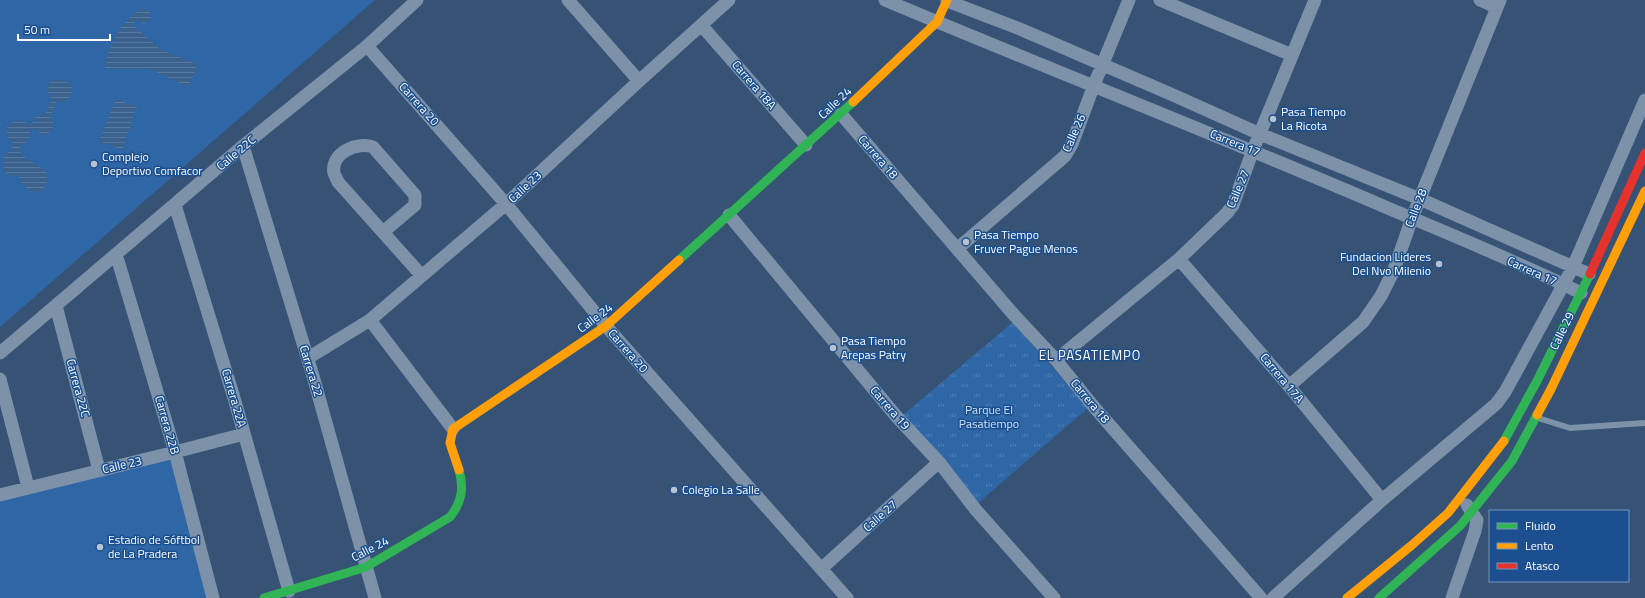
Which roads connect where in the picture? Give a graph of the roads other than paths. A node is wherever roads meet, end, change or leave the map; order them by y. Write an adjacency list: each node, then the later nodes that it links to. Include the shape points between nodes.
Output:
1 (417, 0): 13 (street, Calle 22C)
2 (568, 0): 16 (street)
3 (729, 0): 12 (street, Calle 23)
4 (886, 0): 11 (street, Carrera 17)
5 (947, 0): 11 (main road, Calle 24); 15 (street, Carrera 17)
6 (1129, 0): 15 (street, Calle 26)
7 (1160, 0): 14 (street)
8 (1315, 0): 14 (street, Calle 27)
9 (1480, 0): 10 (street)
10 (1498, 4): 26 (street, Calle 28)
11 (937, 22): 17 (street, Carrera 17); 19 (main road, Calle 24)
12 (702, 26): 16 (street, Calle 23); 21 (street, Carrera 18A)
13 (367, 46): 22 (street, Calle 22C); 27 (street, Carrera 20)
14 (1292, 55): 20 (street, Calle 27)
15 (1102, 65): 17 (street, Calle 26); 20 (street, Carrera 17)
16 (639, 81): 27 (street, Calle 23)
17 (1094, 85): 23 (street, Carrera 17); 32 (street, Calle 26, via 1065,156)
18 (1645, 100): 35 (street)
19 (841, 114): 21 (main road, Calle 24); 32 (street, Carrera 18)
20 (1260, 134): 23 (street, Calle 27); 26 (street, Carrera 17)
21 (806, 145): 29 (main road, Calle 24)
22 (243, 146): 28 (street, Calle 22C); 44 (street, Carrera 22)
23 (1253, 150): 30 (street, Carrera 17); 34 (street, Calle 27, via 1233,205)
24 (1645, 153): 36 (main road, Calle 29)
25 (1645, 191): 48 (main road, Calle 29)
26 (1420, 199): 30 (street, Calle 28); 35 (street, Carrera 17)
27 (506, 204): 37 (street, Calle 23); 42 (street, Carrera 20)
28 (175, 205): 33 (street, Calle 22C); 51 (street, Carrera 22A)
29 (729, 215): 42 (main road, Calle 24); 53 (street, Carrera 19, via 896,416)
30 (1412, 218): 38 (street, Carrera 17); 47 (street, Calle 28, via 1394,270 1381,296 1363,322)
31 (383, 232): 31 (street, via 338,182 334,172 335,164 344,152 356,145 366,144 373,147 415,195 415,206); 37 (street)
32 (957, 249): 45 (street, Carrera 18)
33 (116, 254): 40 (street, Calle 22C); 52 (street, Carrera 22B)
34 (1178, 259): 45 (street, Calle 27); 47 (street, Carrera 17A)
35 (1573, 267): 36 (street, Carrera 17); 38 (street)
36 (1589, 274): 39 (main road, Calle 29)
37 (422, 276): 41 (street, Calle 23)
38 (1564, 285): 39 (street, Carrera 17); 58 (street, via 1496,404)
39 (1581, 293): 57 (main road, Calle 29, via 1502,445)
40 (56, 306): 43 (street, Calle 22C); 54 (street, Carrera 22C)
41 (370, 320): 44 (street, Calle 23); 50 (street)
42 (606, 326): 50 (main road, Calle 24); 61 (street, Carrera 20)
43 (0, 353)
44 (308, 358): 60 (street, Carrera 22)
45 (1056, 360): 69 (street, Carrera 18)
46 (0, 379): 55 (street)
47 (1289, 386): 58 (street, Carrera 17A)
48 (1536, 418): 49 (lane, via 1570,428); 59 (main road, Calle 29, via 1512,461)
49 (1645, 423)
50 (454, 429): 60 (main road, Calle 24, via 450,440 451,447 463,486 457,509 450,517)
51 (244, 434): 52 (street, Calle 23); 63 (street, Carrera 22A)
52 (175, 452): 54 (street, Calle 23); 64 (street, Carrera 22B)
53 (939, 462): 61 (street, Calle 27); 68 (street, Carrera 19, via 976,510)
54 (100, 470): 55 (street, Calle 23)
55 (28, 487): 56 (street, Calle 23)
56 (0, 495)
57 (1461, 498): 59 (street); 62 (main road, Calle 29, via 1438,522)
58 (1382, 500): 70 (street)
59 (1473, 512): 72 (main road, Calle 29); 73 (street, via 1477,520 1475,531)
60 (366, 567): 63 (main road, Calle 24); 66 (street, Carrera 22)
61 (821, 570): 67 (street, Carrera 20)
62 (1364, 585): 71 (main road, Calle 29); 72 (street)
63 (298, 592): 65 (main road, Calle 24)
64 (213, 598)
65 (264, 598)
66 (375, 598)
67 (846, 598)
68 (1054, 598)
69 (1261, 598)
70 (1272, 598)
71 (1347, 598)
72 (1379, 598)
73 (1452, 598)

